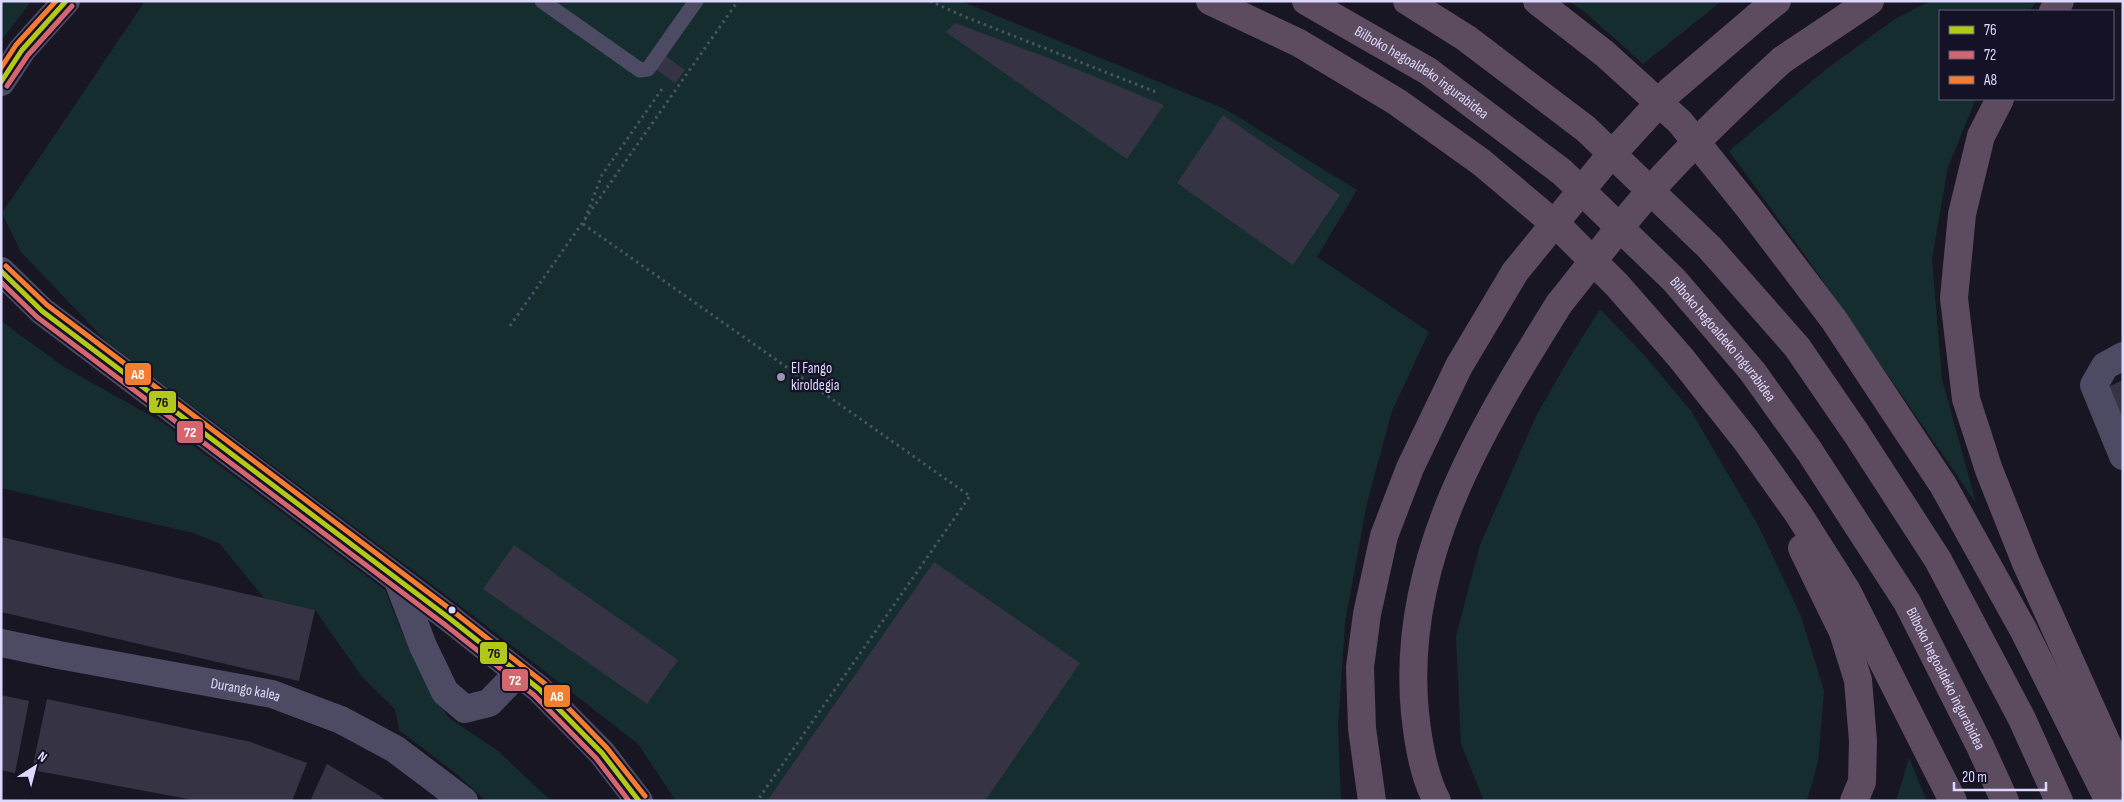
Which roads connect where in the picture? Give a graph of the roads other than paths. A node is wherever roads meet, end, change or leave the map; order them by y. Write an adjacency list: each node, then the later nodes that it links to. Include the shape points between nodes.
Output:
1 (66, 1): 10 (street, via 22,50)
2 (542, 1): 3 (lane, via 640,70 648,69)
3 (696, 1)
4 (1210, 1): 14 (highway, via 1299,43 1397,102 1481,162 1563,231 1617,286 1681,358)
5 (1306, 1): 26 (highway, Bilboko hegoaldeko ingurabidea, via 1428,71 1562,172 1680,287 1752,371 1810,452 1907,602)
6 (1407, 1): 27 (highway, via 1466,38 1586,129 1709,247 1797,347 1938,560 2022,719)
7 (1537, 1): 28 (highway, via 1605,54 1680,122 1834,320 1943,485 2024,631)
8 (1870, 1): 23 (highway, bridge, via 1782,60 1672,167 1559,304 1505,391 1451,496 1419,605 1413,690 1418,734)
9 (1768, 8): 22 (highway, bridge, via 1670,90 1603,164 1515,272 1459,366 1410,468 1384,536 1367,614 1360,667 1362,728)
10 (1, 82)
11 (1999, 100): 19 (highway, via 1981,136 1962,214 1954,298 1966,399 1988,470 2026,563)
12 (1, 271): 16 (street, via 42,311)
13 (2123, 356): 15 (street, via 2105,366 2094,385)
14 (1745, 438): 24 (highway, via 1839,624 1858,680 1863,741 1862,782); 25 (highway, via 1847,591)
15 (2123, 456)
16 (398, 581): 18 (street); 18 (street, via 445,692 465,709 489,703)
17 (1, 643): 20 (street, Durango kalea, via 272,694 341,720 396,749)
18 (518, 673): 21 (street, via 539,689 602,753)
19 (2123, 779)
20 (464, 801)
21 (639, 801)
22 (1372, 801)
23 (1437, 801)
24 (1854, 801)
25 (1953, 801)
26 (2005, 801)
27 (2059, 801)
28 (2109, 801)

